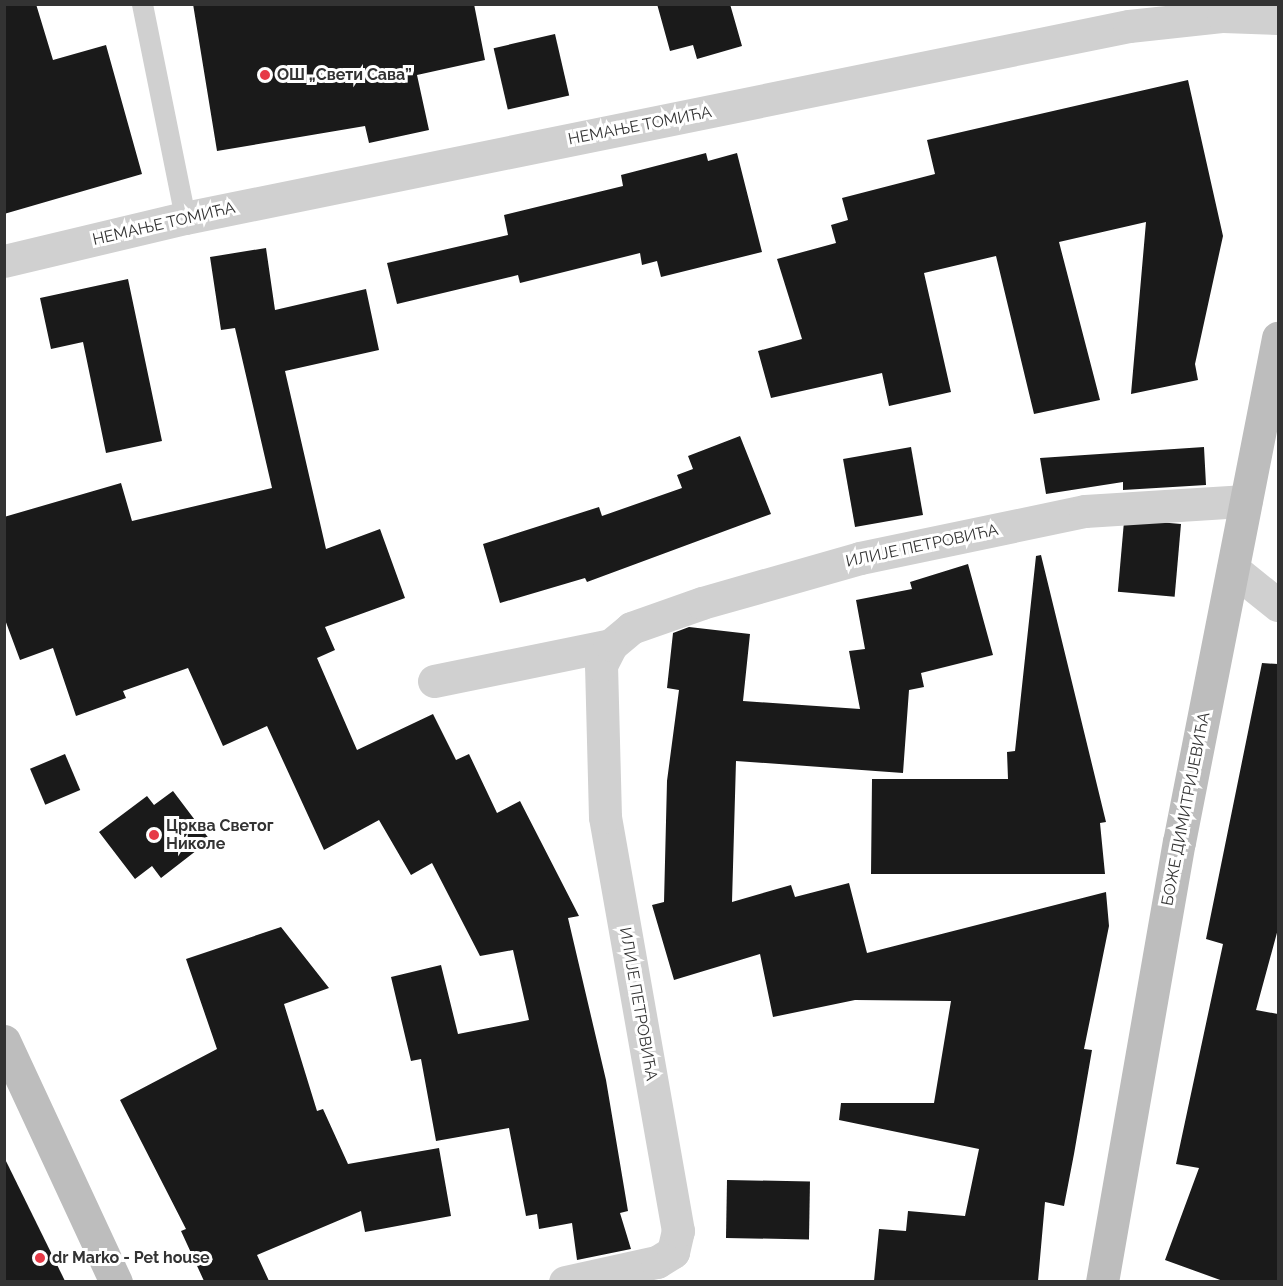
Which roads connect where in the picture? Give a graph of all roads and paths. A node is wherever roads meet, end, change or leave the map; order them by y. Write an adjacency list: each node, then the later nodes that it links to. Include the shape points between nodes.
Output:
1 (142, 4): 3 (lane)
2 (1278, 18): 3 (street, НЕМАЊЕ ТОМИЋА, via 1223,16 1129,26)
3 (185, 218): 4 (street, НЕМАЊЕ ТОМИЋА)
4 (4, 261)
5 (1278, 338): 6 (main road, БОЖЕ ДИМИТРИЈЕВИЋА)
6 (1246, 501): 7 (main road, БОЖЕ ДИМИТРИЈЕВИЋА); 9 (street, ИЛИЈЕ ПЕТРОВИЋА, via 1085,511 861,558 702,603 631,628)
7 (1233, 569): 8 (street); 14 (main road, БОЖЕ ДИМИТРИЈЕВИЋА, via 1179,842)
8 (1278, 605)
9 (611, 645): 10 (street, ИЛИЈЕ ПЕТРОВИЋА); 13 (street, ИЛИЈЕ ПЕТРОВИЋА, via 601,665 605,817 678,1232 674,1252 657,1263)
10 (434, 681)
11 (4, 1041): 12 (main road)
12 (116, 1281)
13 (565, 1281)
14 (1102, 1281)

